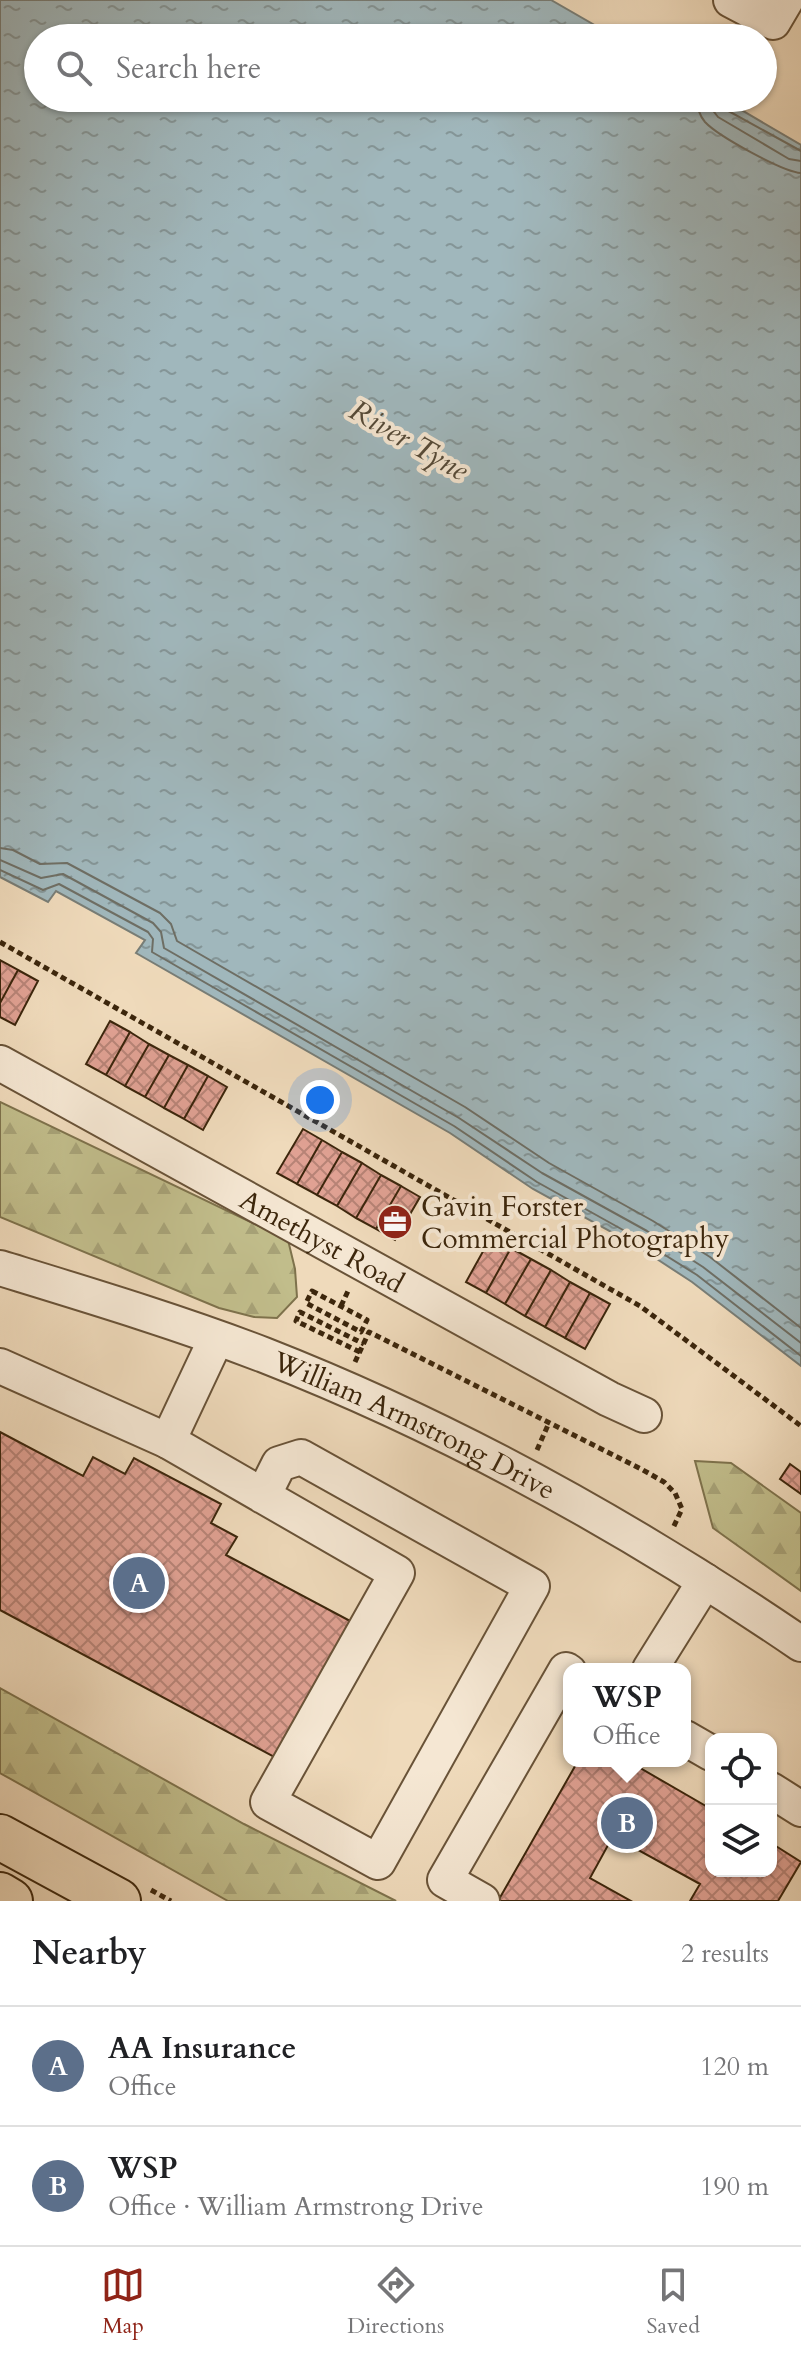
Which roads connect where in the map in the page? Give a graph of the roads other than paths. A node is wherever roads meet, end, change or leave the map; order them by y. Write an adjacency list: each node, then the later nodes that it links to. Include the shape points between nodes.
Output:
1 (731, 0): 2 (street, via 773,22)
2 (786, 0)
3 (0, 1063): 7 (street, Amethyst Road)
4 (0, 1268): 5 (street, William Armstrong Drive)
5 (216, 1339): 8 (street); 10 (street, William Armstrong Drive, via 343,1389 526,1477)
6 (0, 1366): 8 (street)
7 (644, 1415)
8 (168, 1441): 9 (street)
9 (263, 1496): 9 (street, via 397,1573 268,1802 378,1862 532,1586 301,1457 279,1464)
10 (705, 1581): 11 (street, William Armstrong Drive); 12 (street)
11 (801, 1644)
12 (654, 1663)
13 (563, 1675): 20 (street, via 445,1880)
14 (777, 1794): 15 (street)
15 (801, 1809)
16 (0, 1837): 19 (main road)
17 (0, 1895): 18 (main road)
18 (10, 1901)
19 (118, 1901)
20 (482, 1901)

